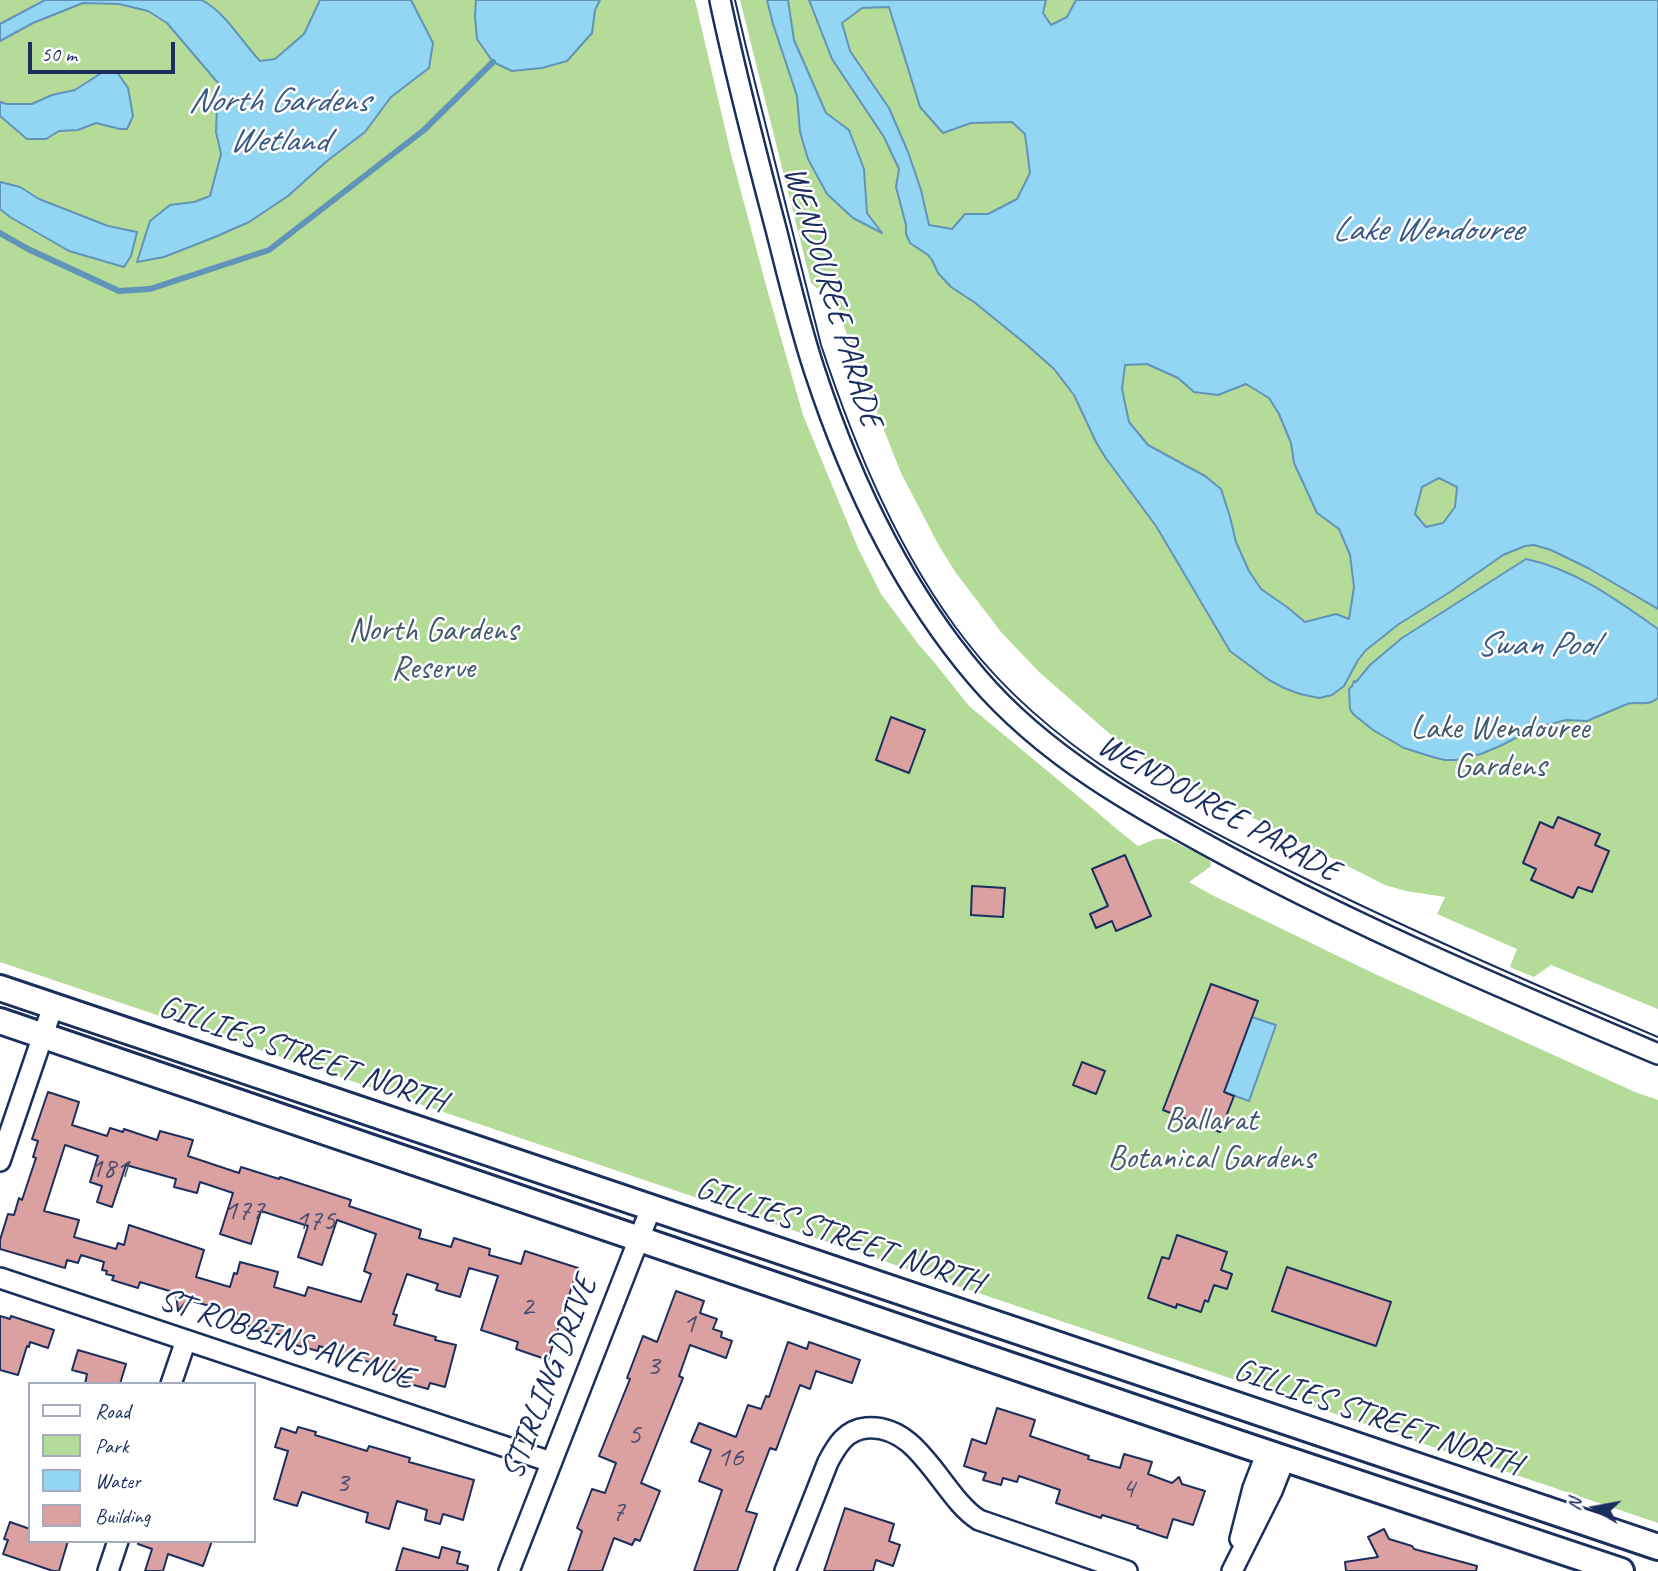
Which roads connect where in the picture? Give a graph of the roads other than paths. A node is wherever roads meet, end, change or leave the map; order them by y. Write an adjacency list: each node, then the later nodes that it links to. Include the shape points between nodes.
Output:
1 (720, 0): 6 (street, WENDOUREE PARADE, via 801,326 827,404 883,537 932,618 976,677 1047,745 1161,821 1349,918)
2 (0, 988): 3 (main road, GILLIES STREET NORTH)
3 (53, 1006): 5 (street); 8 (main road, GILLIES STREET NORTH)
4 (0, 1021): 5 (main road, GILLIES STREET NORTH)
5 (42, 1036): 7 (street); 9 (main road, GILLIES STREET NORTH)
6 (1658, 1054)
7 (0, 1161)
8 (651, 1208): 9 (street, STIRLING DRIVE); 13 (main road, GILLIES STREET NORTH)
9 (639, 1238): 14 (main road, GILLIES STREET NORTH); 15 (street, STIRLING DRIVE)
10 (0, 1278): 11 (street, ST ROBBINS AVENUE)
11 (186, 1340): 12 (street); 15 (street, ST ROBBINS AVENUE)
12 (172, 1382)
13 (1287, 1423): 14 (main road); 17 (main road, GILLIES STREET NORTH)
14 (1276, 1455): 22 (street, via 1272,1491); 23 (main road, GILLIES STREET NORTH)
15 (551, 1462): 19 (street, STIRLING DRIVE)
16 (117, 1543): 18 (street)
17 (1658, 1547)
18 (108, 1571)
19 (509, 1571)
20 (785, 1571): 21 (street, via 837,1446 850,1433 873,1428 886,1430 915,1448 979,1520)
21 (1127, 1571)
22 (1232, 1571)
23 (1620, 1571)

